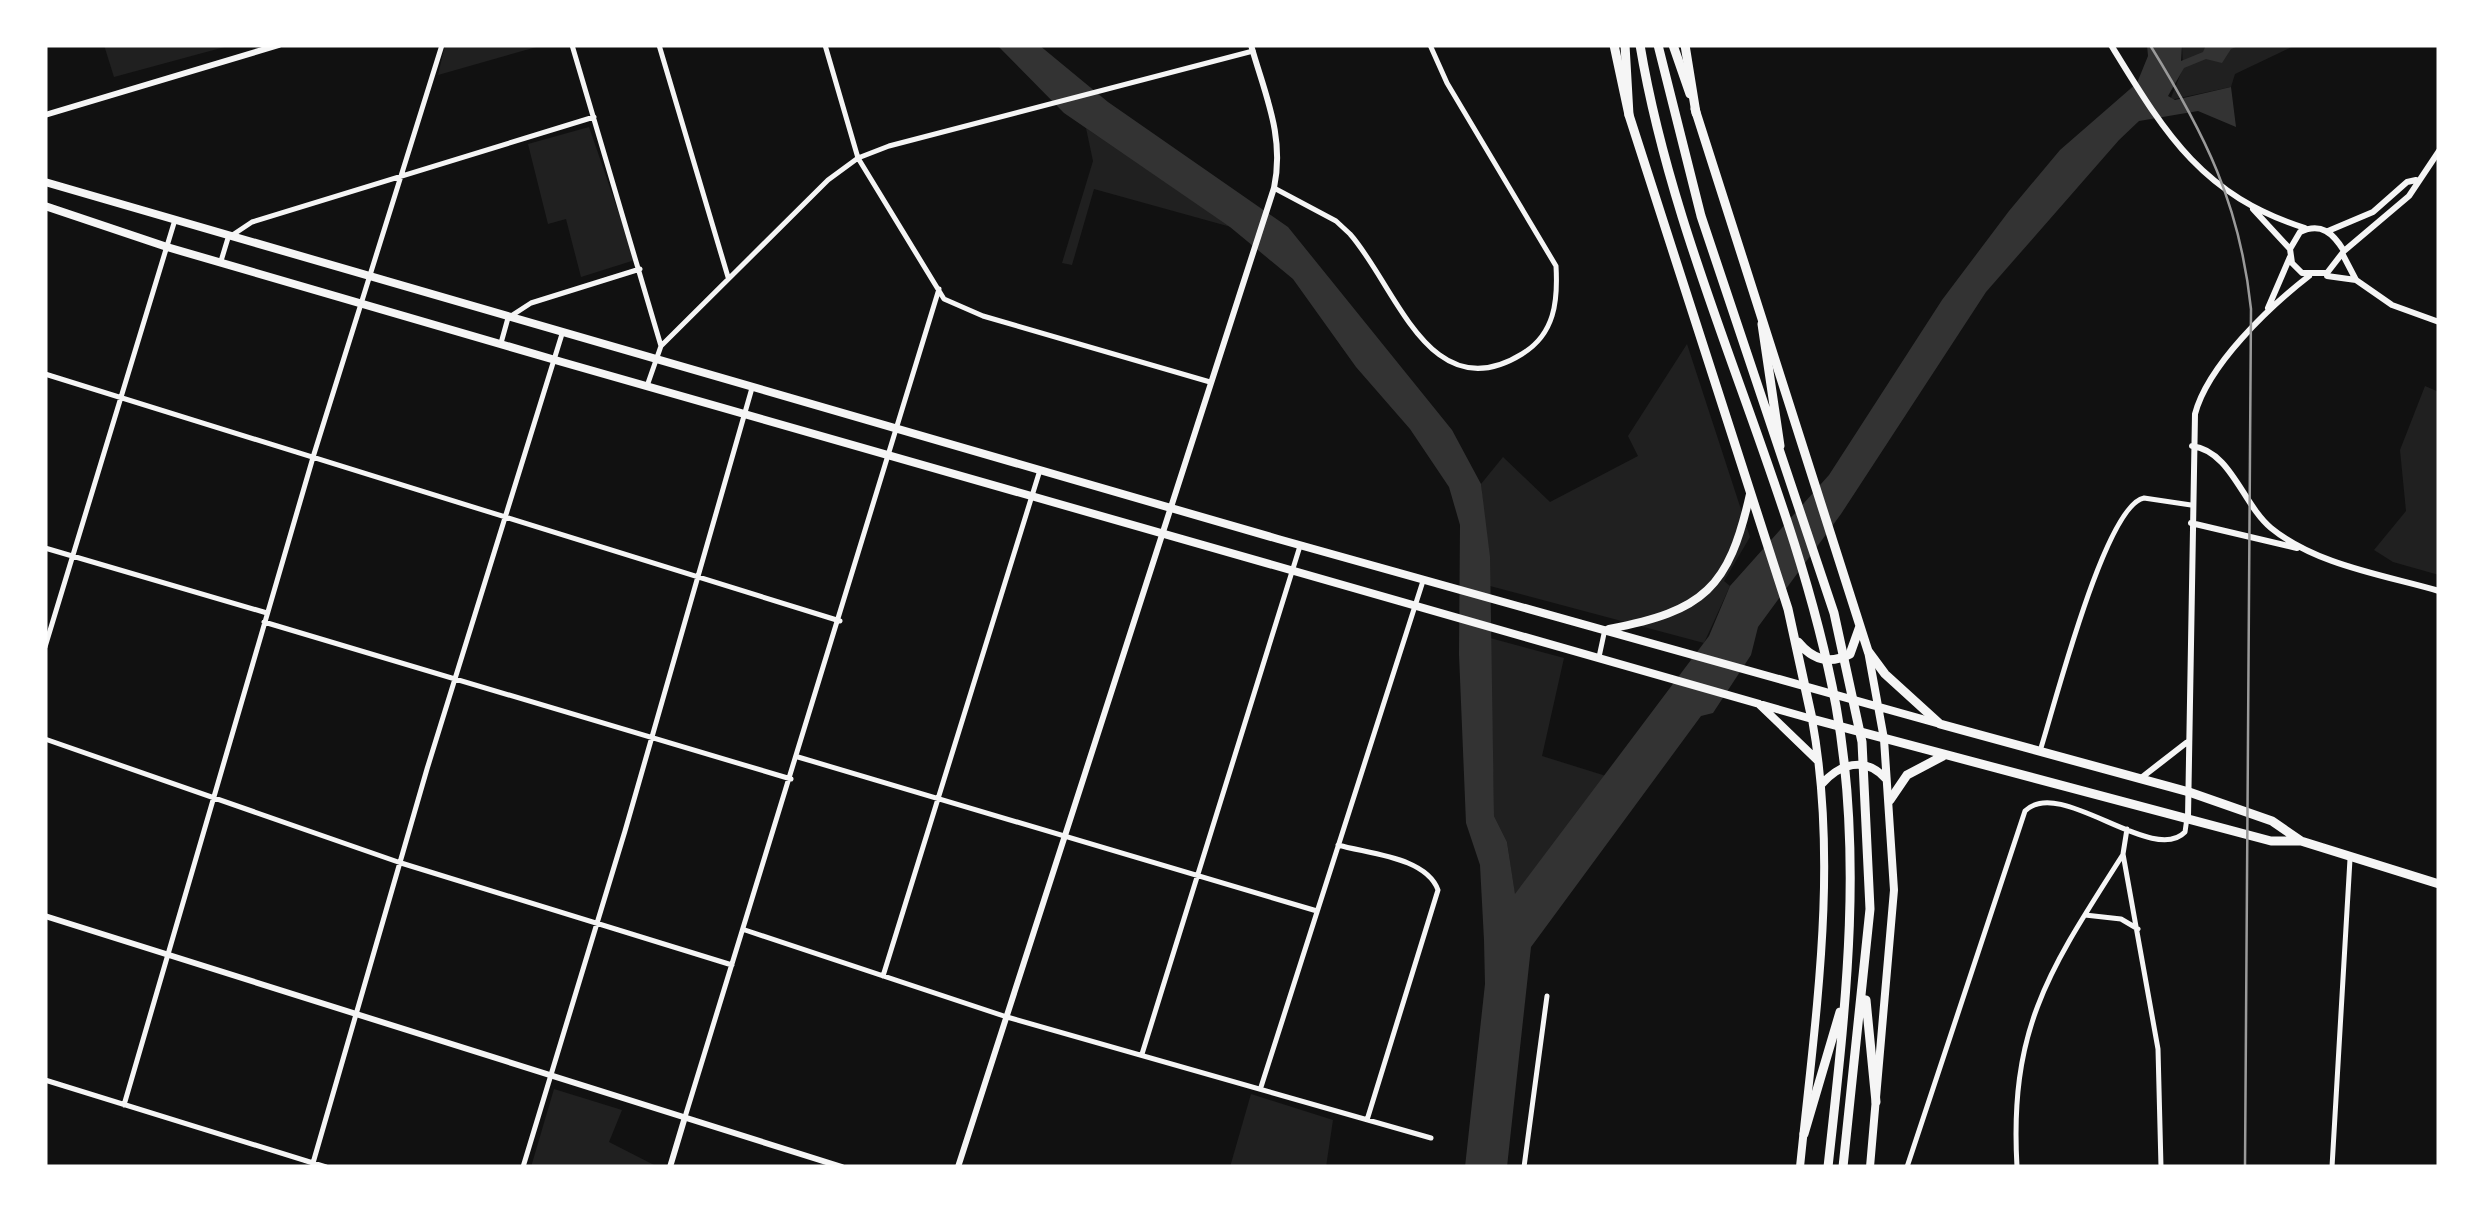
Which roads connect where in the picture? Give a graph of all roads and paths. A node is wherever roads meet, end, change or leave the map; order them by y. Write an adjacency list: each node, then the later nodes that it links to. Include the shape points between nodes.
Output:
1 (279, 45): 17 (street)
2 (442, 45): 21 (street)
3 (572, 45): 18 (street)
4 (659, 45): 39 (street)
5 (825, 45): 20 (street)
6 (1430, 45): 24 (street, via 1556,266 1551,323 1535,346 1503,366 1441,359 1416,336 1350,234)
7 (1614, 45): 16 (highway)
8 (1625, 45): 16 (highway)
9 (1640, 45): 131 (highway, via 1667,165 1830,680 1850,816)
10 (1658, 45): 62 (highway, via 1701,216)
11 (1673, 45): 15 (highway)
12 (1685, 45): 15 (highway)
13 (2111, 45): 26 (street, via 2196,168)
14 (1252, 48): 20 (street); 24 (street, via 1277,130)
15 (1696, 112): 46 (highway)
16 (1630, 114): 64 (highway)
17 (45, 115)
18 (594, 117): 21 (street); 35 (street)
19 (2439, 150): 22 (street)
20 (858, 158): 39 (street); 41 (street)
21 (399, 176): 30 (street, via 252,222); 38 (street)
22 (2416, 180): 29 (street, via 2373,212); 33 (street, via 2409,196)
23 (45, 182): 27 (main road)
24 (1274, 188): 53 (street)
25 (45, 206): 31 (main road)
26 (2252, 208): 28 (street); 32 (street)
27 (174, 223): 30 (main road); 31 (street)
28 (2306, 228): 29 (street); 32 (street)
29 (2328, 231): 33 (street)
30 (228, 238): 34 (street); 38 (main road)
31 (168, 247): 34 (main road); 56 (street)
32 (2290, 253): 36 (street, via 2296,269); 43 (street)
33 (2343, 253): 37 (street); 40 (street)
34 (221, 262): 42 (main road)
35 (640, 269): 44 (street, via 531,303); 49 (street)
36 (2308, 276): 37 (street); 43 (street)
37 (2322, 276): 40 (street)
38 (368, 277): 42 (street); 44 (main road)
39 (728, 278): 49 (street)
40 (2356, 280): 45 (street, via 2392,305)
41 (939, 289): 53 (street, via 944,299 983,316); 58 (street)
42 (360, 303): 48 (main road); 61 (street)
43 (2268, 310): 59 (street, via 2203,392)
44 (508, 318): 47 (main road); 48 (street)
45 (2439, 322)
46 (1762, 324): 62 (highway); 83 (highway)
47 (562, 334): 50 (street); 51 (main road)
48 (501, 344): 50 (main road)
49 (661, 346): 51 (street)
50 (555, 359): 54 (main road); 68 (street)
51 (654, 361): 54 (street); 55 (main road)
52 (45, 374): 56 (street)
53 (1212, 382): 67 (street)
54 (647, 386): 57 (main road)
55 (752, 388): 57 (street); 58 (main road)
56 (120, 396): 61 (street); 74 (street)
57 (746, 412): 60 (main road); 76 (street)
58 (899, 429): 60 (street); 63 (main road)
59 (2192, 446): 66 (street); 73 (street, via 2218,456 2268,525)
60 (892, 452): 65 (main road); 81 (street)
61 (314, 454): 68 (street); 80 (street)
62 (1784, 468): 130 (highway, via 1844,655 1862,742 1870,909)
63 (1040, 470): 65 (street); 67 (main road)
64 (1750, 494): 84 (main road, via 1736,551 1717,582 1685,606); 85 (highway)
65 (1033, 495): 70 (main road); 109 (street)
66 (2191, 505): 69 (street); 99 (street, via 2144,498 2127,508 2098,570)
67 (1169, 508): 70 (street); 71 (main road)
68 (506, 514): 76 (street); 89 (street)
69 (2191, 523): 73 (street); 98 (street)
70 (1162, 531): 75 (main road); 113 (street)
71 (1300, 546): 75 (street); 77 (main road)
72 (45, 548): 74 (street)
73 (2303, 550): 78 (street)
74 (72, 556): 80 (street); 86 (street)
75 (1293, 570): 79 (main road); 119 (street)
76 (700, 577): 81 (street); 95 (street)
77 (1422, 580): 79 (street); 84 (main road)
78 (2439, 591)
79 (1414, 604): 88 (main road); 115 (street)
80 (267, 612): 82 (street)
81 (840, 621): 101 (street)
82 (264, 622): 89 (street); 108 (street)
83 (1861, 623): 85 (highway, via 1850,654 1839,660 1812,656); 87 (highway)
84 (1606, 630): 88 (street); 90 (main road)
85 (1794, 636): 90 (highway)
86 (45, 647)
87 (1868, 651): 92 (main road); 94 (highway)
88 (1599, 657): 91 (main road)
89 (454, 677): 95 (street); 118 (street)
90 (1806, 685): 92 (main road); 93 (highway)
91 (1756, 702): 93 (main road); 102 (main road)
92 (1878, 708): 94 (main road); 97 (main road)
93 (1812, 719): 97 (highway); 102 (main road)
94 (1940, 724): 99 (highway)
95 (654, 735): 104 (street); 124 (street)
96 (45, 740): 108 (street)
97 (1884, 740): 100 (highway); 105 (main road)
98 (2186, 742): 103 (street); 107 (street)
99 (2040, 752): 103 (highway)
100 (1944, 756): 110 (highway, via 1907,775); 111 (highway)
101 (798, 758): 104 (street); 109 (street)
102 (1820, 764): 106 (main road)
103 (2142, 778): 107 (highway)
104 (791, 779): 125 (street)
105 (1889, 783): 106 (main road, via 1877,770 1852,764 1833,769); 110 (main road)
106 (1821, 785): 143 (main road, via 1825,890)
107 (2189, 792): 111 (street); 114 (highway, via 2272,821)
108 (213, 797): 118 (street); 127 (street)
109 (938, 800): 113 (street); 129 (street)
110 (1890, 800): 139 (main road, via 1894,890)
111 (2188, 817): 112 (street, via 2185,832 2169,840); 114 (highway, via 2271,840)
112 (2127, 829): 116 (street); 156 (street, via 2044,803 2025,811)
113 (1066, 838): 119 (street); 134 (street)
114 (2301, 841): 117 (highway)
115 (1338, 845): 121 (street); 142 (street, via 1421,868 1438,890)
116 (2124, 854): 122 (street); 126 (street)
117 (2351, 856): 120 (highway); 159 (street)
118 (401, 863): 124 (street); 133 (street)
119 (1200, 876): 121 (street); 135 (street)
120 (2439, 884)
121 (1317, 911): 138 (street)
122 (2084, 915): 126 (street, via 2122,920); 157 (street, via 2031,1016 2014,1114)
123 (45, 916): 127 (street)
124 (597, 924): 128 (street); 136 (street)
125 (744, 930): 128 (street); 129 (street)
126 (2138, 930): 158 (street, via 2158,1050)
127 (168, 954): 133 (street); 140 (street)
128 (732, 966): 141 (street)
129 (883, 976): 134 (street)
130 (1864, 979): 139 (highway); 154 (highway)
131 (1847, 985): 143 (highway); 153 (highway)
132 (1547, 996): 151 (street)
133 (358, 1014): 136 (street); 145 (street)
134 (1007, 1017): 135 (street); 150 (street)
135 (1142, 1054): 138 (street)
136 (550, 1074): 141 (street); 147 (street)
137 (45, 1080): 140 (street)
138 (1261, 1088): 142 (street)
139 (1876, 1102): 155 (main road)
140 (124, 1105): 145 (street)
141 (684, 1116): 148 (street); 149 (street)
142 (1367, 1120): 144 (street)
143 (1804, 1134): 152 (main road)
144 (1431, 1138)
145 (313, 1162): 146 (street)
146 (326, 1167)
147 (522, 1167)
148 (670, 1167)
149 (842, 1167)
150 (958, 1167)
151 (1524, 1167)
152 (1800, 1167)
153 (1828, 1167)
154 (1843, 1167)
155 (1870, 1167)
156 (1907, 1167)
157 (2017, 1167)
158 (2161, 1167)
159 (2332, 1167)

